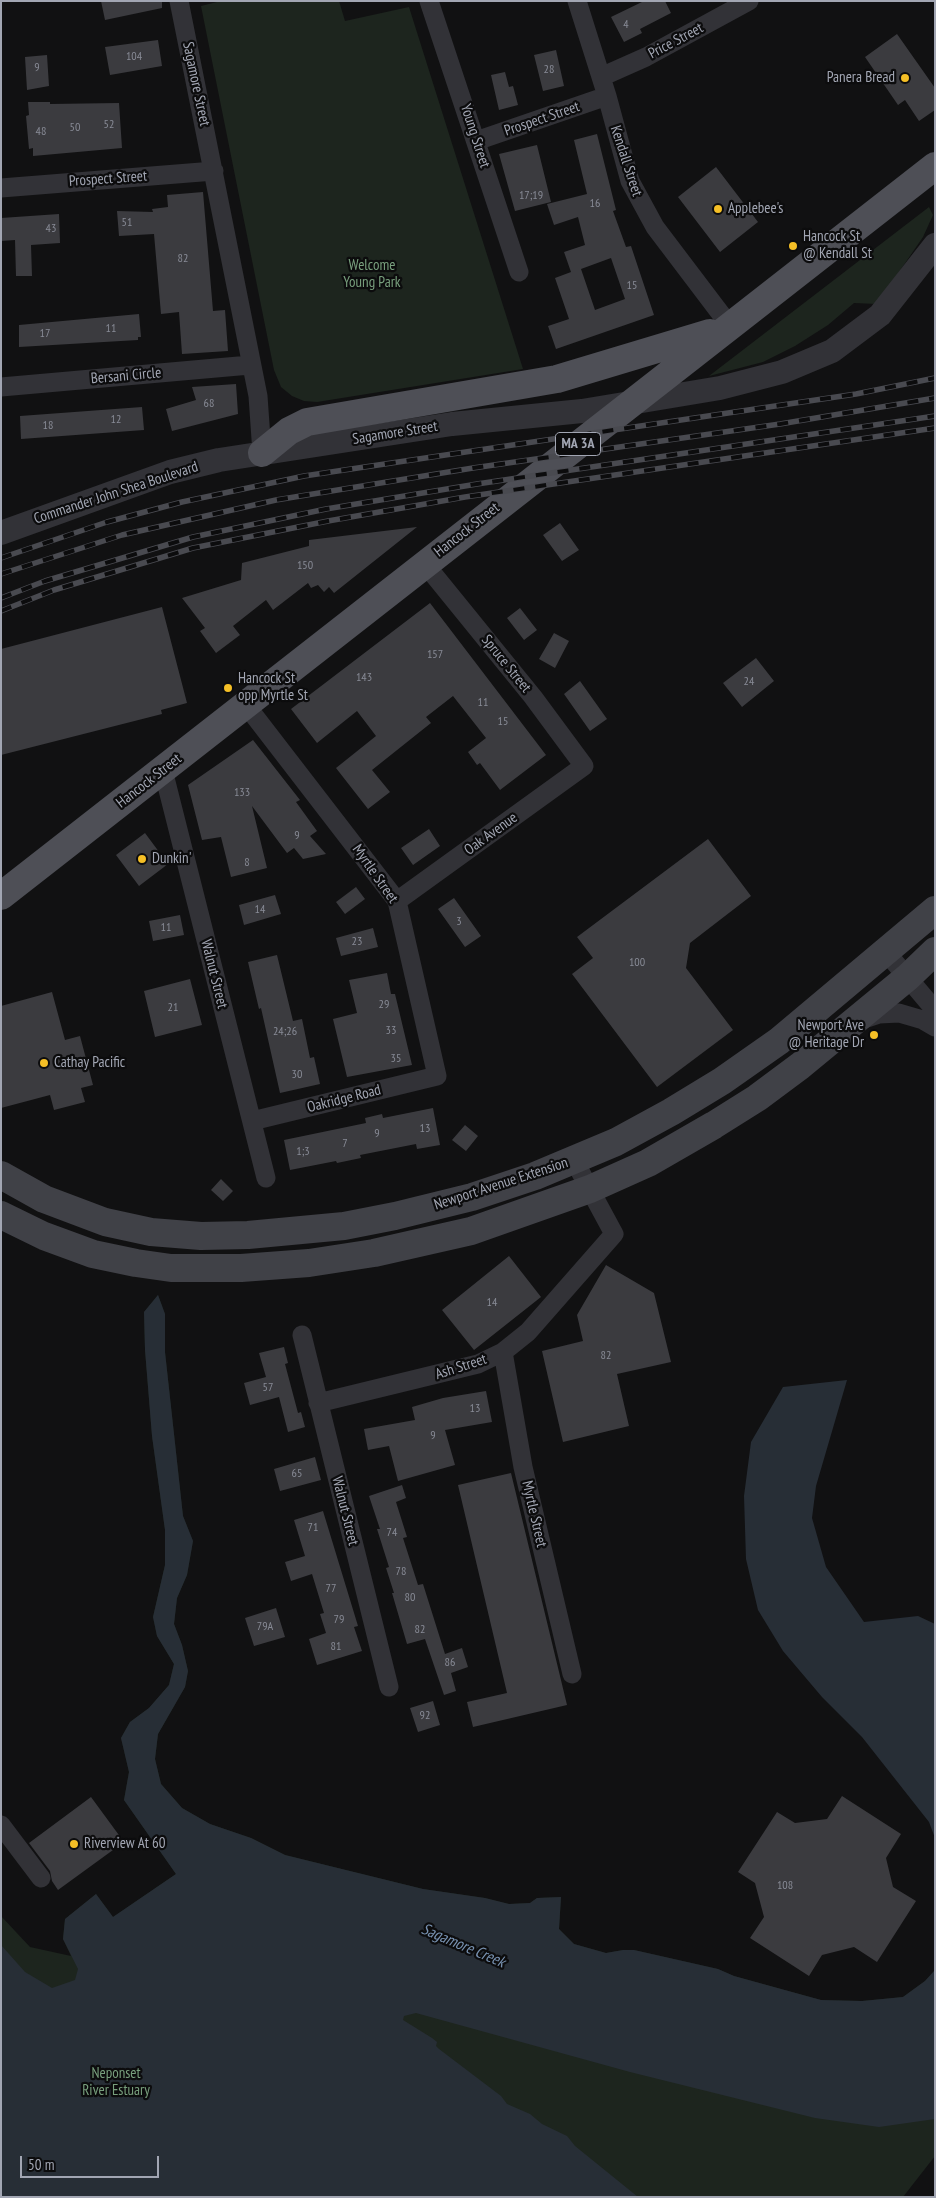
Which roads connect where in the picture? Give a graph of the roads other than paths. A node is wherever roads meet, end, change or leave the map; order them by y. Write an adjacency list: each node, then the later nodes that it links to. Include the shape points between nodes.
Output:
1 (179, 1): 9 (street, Sagamore Street)
2 (429, 1): 7 (street, Young Street)
3 (577, 1): 5 (street, Kendall Street)
4 (749, 1): 5 (street, Price Street, via 646,57)
5 (601, 77): 6 (street, Kendall Street)
6 (607, 96): 7 (street, Prospect Street); 13 (street, Kendall Street, via 630,181 640,203 672,251)
7 (476, 141): 12 (street, Young Street)
8 (935, 166): 13 (main road, Hancock Street / MA 3A)
9 (214, 171): 10 (street, Prospect Street); 14 (street, Sagamore Street)
10 (1, 188)
11 (935, 246): 16 (street, Sagamore Street, via 880,315 832,351 782,372 720,388 582,411 452,424)
12 (519, 272)
13 (730, 326): 16 (main road, via 557,379 307,422 289,431); 18 (main road, Hancock Street / MA 3A)
14 (250, 365): 15 (street, Bersani Circle); 16 (street, Sagamore Street, via 258,396)
15 (1, 388)
16 (262, 453): 17 (street, Commander John Shea Boulevard, via 170,472)
17 (4, 531)
18 (425, 564): 19 (main road, Hancock Street / MA 3A); 20 (street, Spruce Street, via 533,697)
19 (246, 705): 21 (main road, Hancock Street / MA 3A); 23 (street, Myrtle Street)
20 (584, 766): 23 (street, Oak Avenue)
21 (163, 770): 22 (main road, Hancock Street / MA 3A); 33 (street, Walnut Street)
22 (1, 896)
23 (397, 901): 32 (street, Myrtle Street)
24 (935, 910): 25 (main road, Newport Avenue Extension)
25 (912, 930): 26 (main road, Newport Avenue Extension); 27 (street)
26 (886, 952): 28 (street); 34 (main road, Newport Avenue Extension, via 779,1041 722,1081 629,1135)
27 (934, 953): 28 (main road)
28 (908, 977): 29 (street); 30 (main road)
29 (935, 1010)
30 (848, 1025): 31 (street, via 879,1014 899,1013); 37 (main road, via 757,1098 648,1162)
31 (935, 1027)
32 (437, 1076): 33 (street, Oakridge Road)
33 (252, 1121): 36 (street, Walnut Street)
34 (574, 1160): 35 (main road, Newport Avenue Extension, via 472,1197 395,1216 300,1231 226,1236 151,1232 105,1222 44,1199); 37 (street)
35 (1, 1175)
36 (266, 1178)
37 (590, 1189): 38 (main road, via 440,1240 309,1263 260,1267 171,1268 107,1257 51,1238); 40 (street, Ash Street, via 614,1234 528,1332)
38 (1, 1215)
39 (302, 1335): 41 (street, Walnut Street)
40 (503, 1352): 41 (street, Ash Street, via 478,1364 444,1374); 42 (street, Myrtle Street, via 523,1467)
41 (318, 1403): 43 (street, Walnut Street)
42 (572, 1674)
43 (389, 1687)
44 (1, 1826): 45 (street)
45 (41, 1878)

